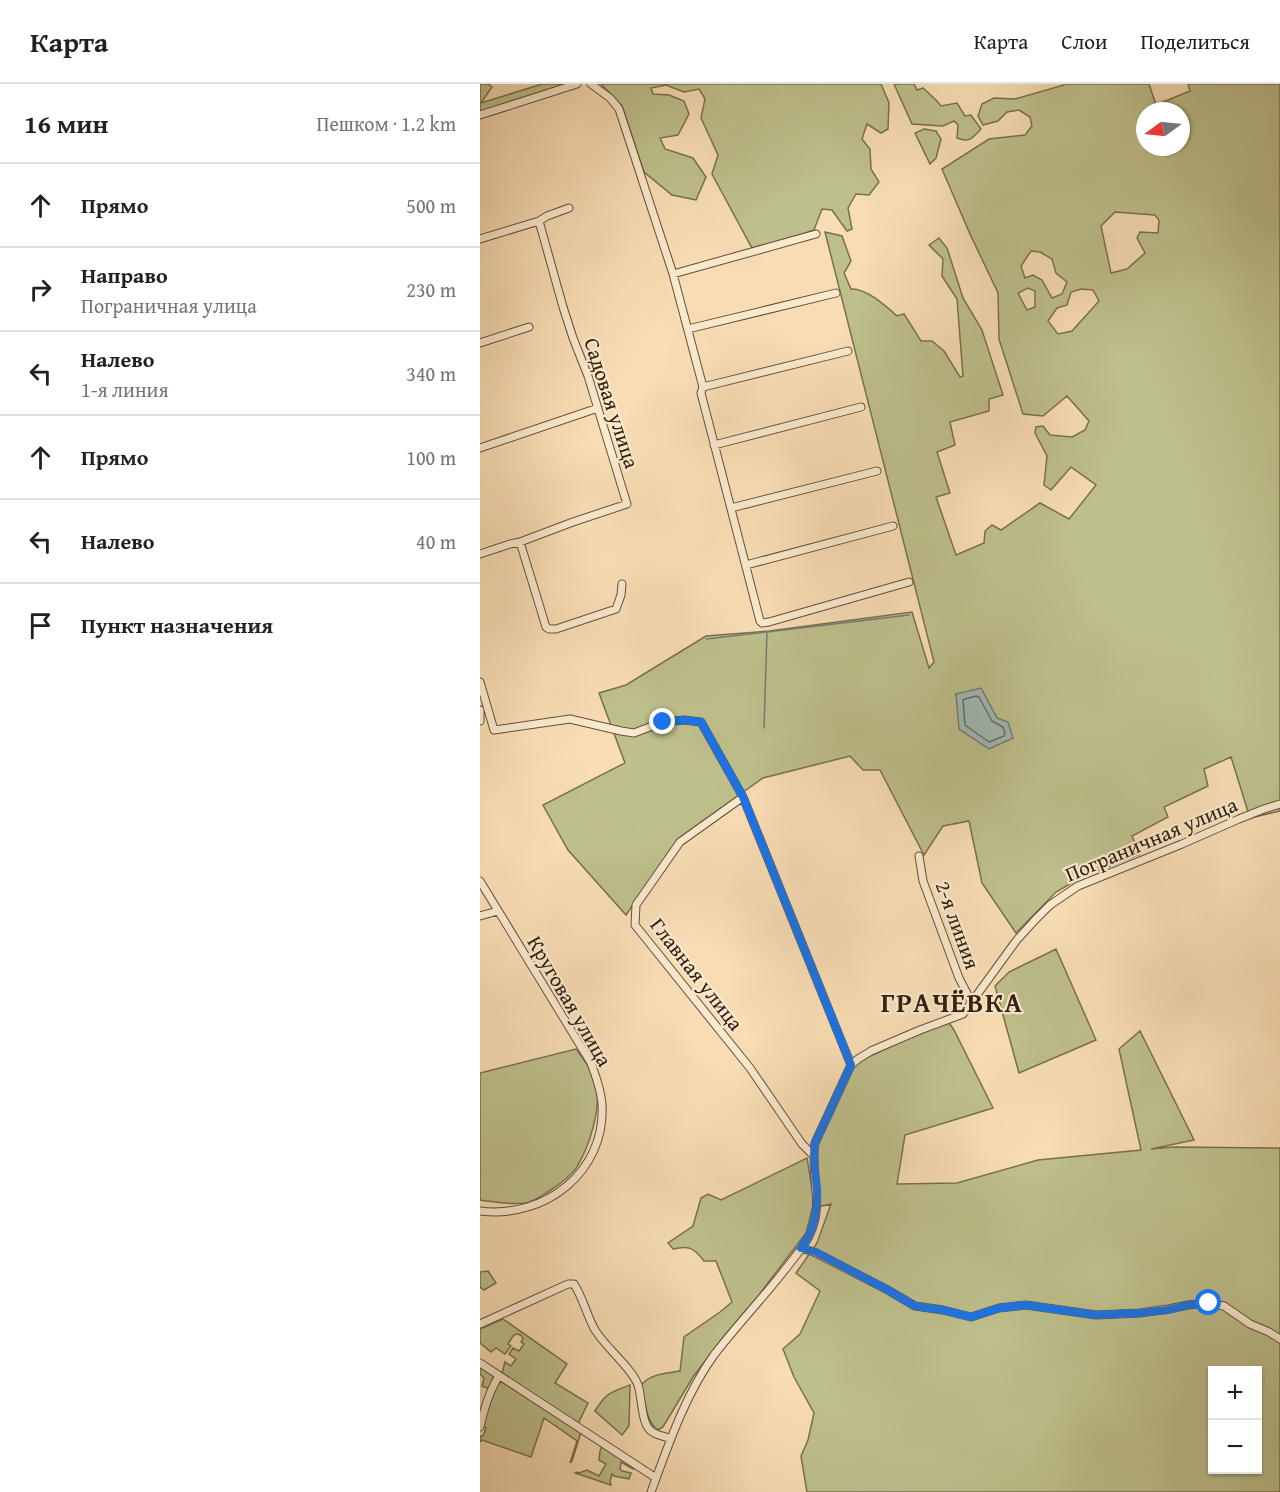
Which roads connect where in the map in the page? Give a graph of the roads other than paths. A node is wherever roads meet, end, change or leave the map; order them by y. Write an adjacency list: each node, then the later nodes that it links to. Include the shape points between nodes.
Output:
1 (577, 84): 3 (street)
2 (591, 84): 8 (street, via 618,109)
3 (480, 115)
4 (569, 208): 5 (street)
5 (539, 221): 7 (street); 16 (street, Садовая улица, via 563,308)
6 (816, 234): 8 (street)
7 (480, 239)
8 (673, 274): 11 (street)
9 (836, 293): 11 (street)
10 (529, 327): 12 (street)
11 (688, 329): 14 (street)
12 (480, 343)
13 (848, 351): 14 (street)
14 (703, 387): 17 (street, via 701,393)
15 (861, 407): 17 (street)
16 (598, 408): 18 (street); 22 (street, Садовая улица, via 627,504)
17 (714, 445): 20 (street)
18 (480, 448)
19 (878, 471): 20 (street)
20 (731, 508): 24 (street)
21 (893, 526): 24 (street)
22 (520, 542): 23 (street, Садовая улица); 26 (street, via 549,629 616,609)
23 (480, 554)
24 (746, 565): 25 (street, via 762,623)
25 (909, 582)
26 (622, 584)
27 (480, 682): 30 (street, via 494,730 570,719 634,733 663,722 701,722)
28 (480, 710): 29 (street)
29 (480, 721)
30 (743, 797): 37 (street); 38 (street, Главная улица, via 680,842 636,905 635,925 750,1068)
31 (1280, 804): 36 (street, Пограничная улица, via 1067,892 1016,941)
32 (919, 856): 36 (street, 2-я линия, via 923,881)
33 (480, 881): 34 (street, Круговая улица)
34 (498, 911): 35 (street); 39 (street, Круговая улица, via 591,1064 599,1084 602,1120 592,1154 566,1188 542,1203 514,1211)
35 (480, 916)
36 (972, 1003): 37 (street, Пограничная улица, via 963,1014 871,1051)
37 (851, 1065): 38 (street)
38 (813, 1155): 40 (street, via 817,1207 813,1227)
39 (480, 1211)
40 (801, 1248): 42 (street, via 816,1252 915,1306 971,1317 1026,1305 1096,1315 1209,1303 1224,1306); 46 (street, via 707,1366)
41 (480, 1324): 46 (street, via 574,1284 595,1330 634,1378 647,1427)
42 (1280, 1339)
43 (480, 1363): 44 (street)
44 (499, 1376): 45 (street); 47 (street)
45 (480, 1427)
46 (671, 1438): 47 (street)
47 (656, 1478): 48 (street)
48 (651, 1492)

